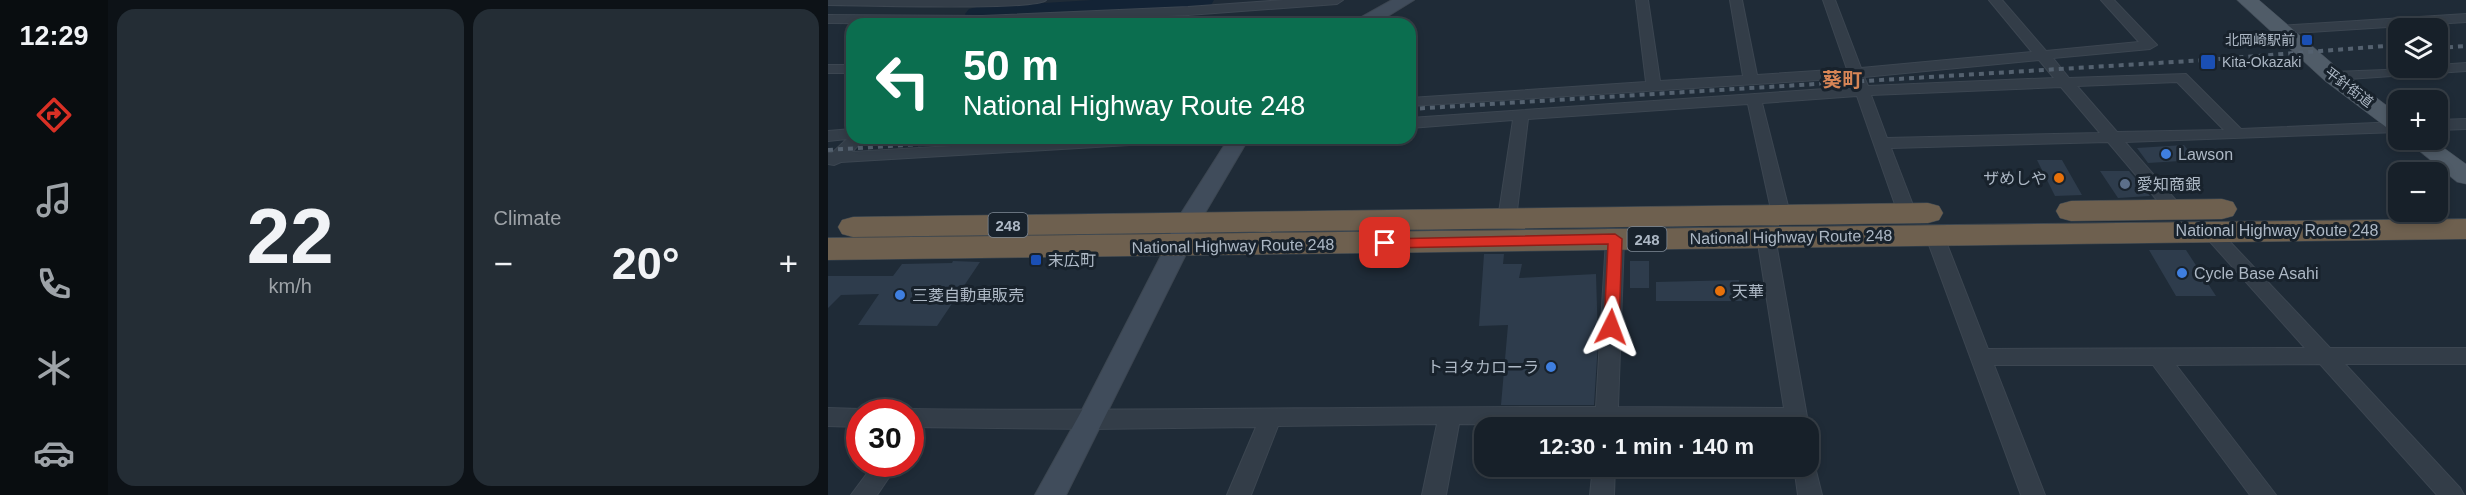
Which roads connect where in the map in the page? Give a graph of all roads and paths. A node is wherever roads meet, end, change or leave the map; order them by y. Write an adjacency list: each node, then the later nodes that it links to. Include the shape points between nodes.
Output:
1 (1040, 0): 11 (street)
2 (1337, 0): 13 (street)
3 (1405, 0): 14 (street)
4 (1642, 0): 27 (street)
5 (1736, 0): 25 (street)
6 (1829, 0): 23 (street)
7 (1995, 0): 19 (street)
8 (2107, 0): 19 (street, via 2150,45)
9 (2247, 0): 18 (main road, 平針街道)
10 (828, 1): 11 (street)
11 (1002, 1): 12 (street)
12 (984, 18)
13 (1056, 18)
14 (1373, 18)
15 (2466, 18): 18 (street)
16 (828, 19): 17 (street)
17 (846, 19)
18 (2279, 30): 24 (main road, 平針街道)
19 (2042, 54): 23 (street); 26 (street)
20 (2466, 67): 24 (street)
21 (828, 69): 22 (street)
22 (846, 69)
23 (1856, 73): 25 (street); 28 (street)
24 (2333, 76): 32 (main road, 平針街道)
25 (1751, 81): 27 (street)
26 (2067, 84): 28 (street); 38 (street, via 2181,77); 40 (street)
27 (1654, 87): 30 (street)
28 (1863, 91): 29 (street); 41 (street)
29 (1754, 99): 31 (street); 54 (street)
30 (1416, 102)
31 (1521, 116): 33 (street); 53 (street)
32 (2388, 118)
33 (1416, 123)
34 (2466, 124): 35 (street)
35 (2448, 125)
36 (2388, 126): 38 (street)
37 (846, 134): 39 (street)
38 (2236, 134): 40 (street)
39 (828, 136)
40 (2113, 137): 41 (street); 51 (street)
41 (1882, 143): 52 (street)
42 (850, 144): 46 (street)
43 (1072, 144): 46 (street)
44 (1235, 144): 59 (street)
45 (2431, 150): 47 (main road)
46 (831, 160)
47 (2466, 176)
48 (2388, 208): 51 (highway, National Highway Route 248 / 248)
49 (2448, 208): 50 (highway)
50 (2466, 208)
51 (2174, 209): 52 (highway, National Highway Route 248 / 248)
52 (1907, 213): 54 (highway, National Highway Route 248 / 248)
53 (1507, 219): 54 (highway, National Highway Route 248 / 248); 59 (highway, National Highway Route 248 / 248)
54 (1773, 226): 58 (highway, National Highway Route 248 / 248); 60 (highway, National Highway Route 248 / 248); 71 (street)
55 (828, 227): 59 (highway, National Highway Route 248 / 248)
56 (2466, 229): 57 (highway, National Highway Route 248 / 248)
57 (2210, 231): 58 (highway, National Highway Route 248 / 248); 62 (street)
58 (1934, 234): 64 (street)
59 (1182, 235): 60 (highway, National Highway Route 248 / 248); 61 (highway, National Highway Route 248 / 248); 73 (street)
60 (1615, 239): 70 (street)
61 (828, 249)
62 (2323, 356): 63 (street); 65 (street); 86 (street)
63 (2466, 356)
64 (1982, 357): 65 (street); 84 (street)
65 (2159, 357): 85 (street)
66 (1450, 415): 68 (street); 69 (street); 81 (street)
67 (828, 417): 72 (street)
68 (1271, 417): 73 (street); 80 (street)
69 (1495, 417)
70 (1607, 417)
71 (1796, 417)
72 (846, 418)
73 (1091, 420): 74 (street); 79 (street)
74 (924, 423)
75 (877, 477): 78 (street)
76 (1603, 477): 82 (street)
77 (1807, 477): 83 (street)
78 (863, 495)
79 (1050, 495)
80 (1239, 495)
81 (1434, 495)
82 (1602, 495)
83 (1810, 495)
84 (2033, 495)
85 (2264, 495)
86 (2452, 495)

